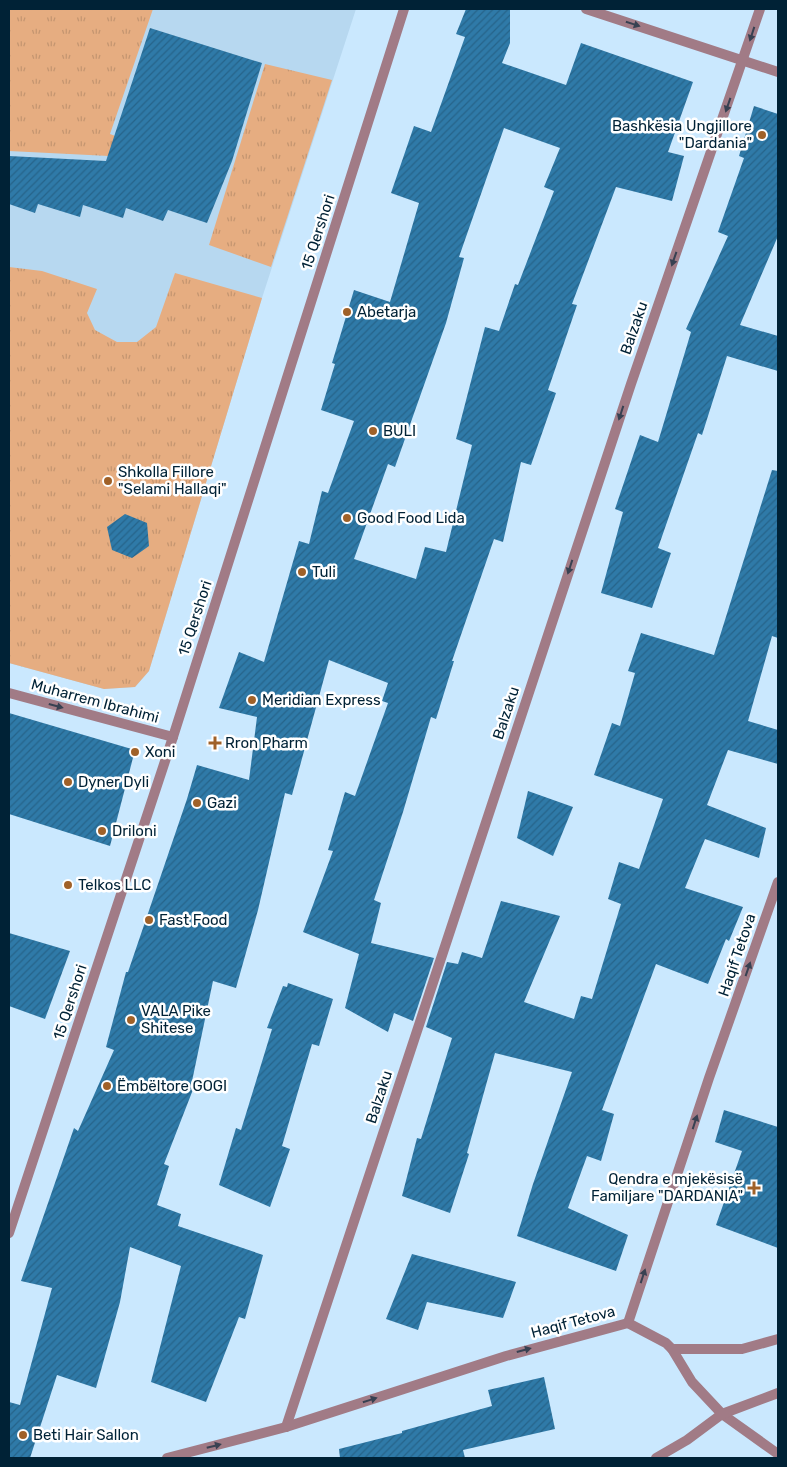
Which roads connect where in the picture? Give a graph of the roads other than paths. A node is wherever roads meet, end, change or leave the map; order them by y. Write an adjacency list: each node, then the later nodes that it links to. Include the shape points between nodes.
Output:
1 (404, 9): 7 (street, 15 Qershori)
2 (586, 9): 4 (street, one-way to 4)
3 (760, 9): 4 (street, Balzaku, one-way to 4)
4 (744, 59): 5 (street); 15 (street, Balzaku, one-way to 15, via 628,394)
5 (778, 72)
6 (9, 693): 7 (street, Muharrem Ibrahimi, one-way to 7)
7 (173, 737): 9 (street, 15 Qershori)
8 (778, 882): 10 (street, Haqif Tetova, one-way to 8)
9 (9, 1234)
10 (628, 1323): 12 (street); 15 (street, Haqif Tetova, one-way to 10, via 506,1356)
11 (778, 1339): 12 (street, via 742,1349)
12 (672, 1350): 14 (street, via 692,1382)
13 (778, 1393): 14 (street)
14 (722, 1414): 16 (street); 18 (street)
15 (286, 1427): 17 (street, Haqif Tetova, one-way to 15)
16 (778, 1454)
17 (167, 1458)
18 (656, 1458)

